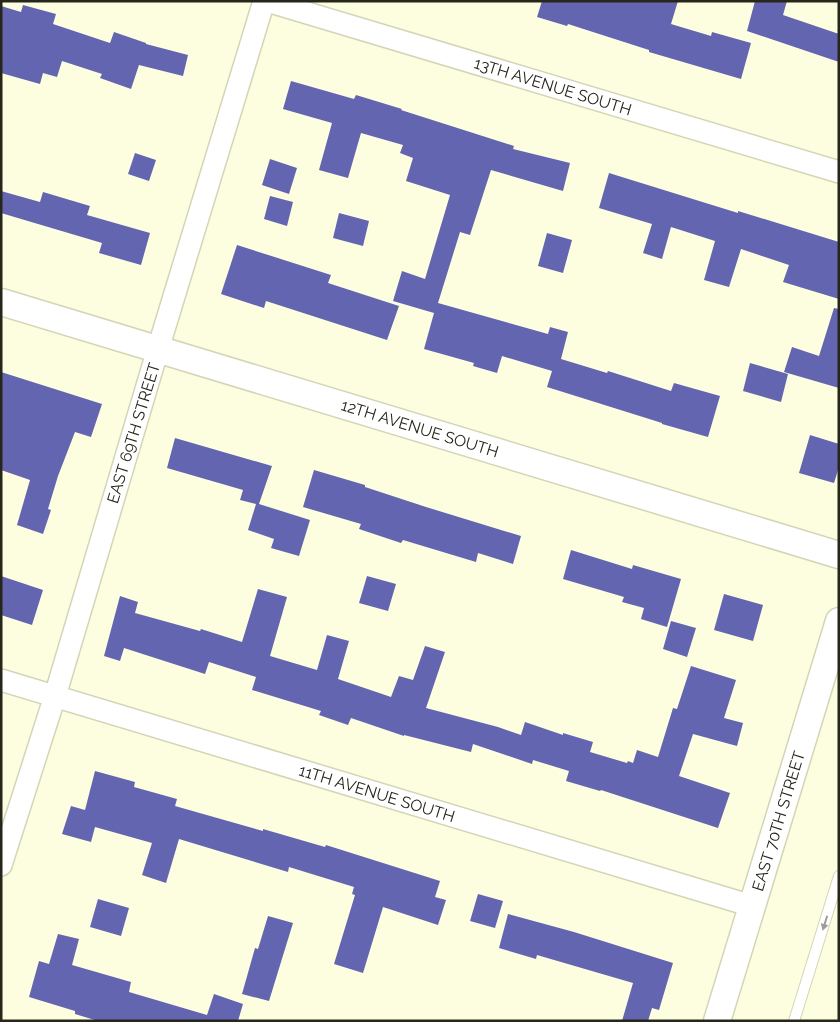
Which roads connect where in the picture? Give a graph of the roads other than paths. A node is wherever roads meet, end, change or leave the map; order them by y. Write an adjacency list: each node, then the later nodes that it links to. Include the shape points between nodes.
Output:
1 (266, 1): 2 (street, 13TH AVENUE SOUTH); 4 (street, EAST 69TH STREET)
2 (839, 172)
3 (1, 302): 4 (street, 12TH AVENUE SOUTH)
4 (158, 349): 5 (street, 12TH AVENUE SOUTH); 8 (street, EAST 69TH STREET)
5 (839, 555)
6 (839, 621): 11 (street, EAST 70TH STREET)
7 (1, 680): 8 (street, 11TH AVENUE SOUTH)
8 (55, 696): 9 (street, EAST 69TH STREET); 11 (street, 11TH AVENUE SOUTH)
9 (1, 865)
10 (839, 876): 13 (lane, one-way to 13)
11 (752, 906): 12 (street, EAST 70TH STREET)
12 (717, 1021)
13 (794, 1021)

